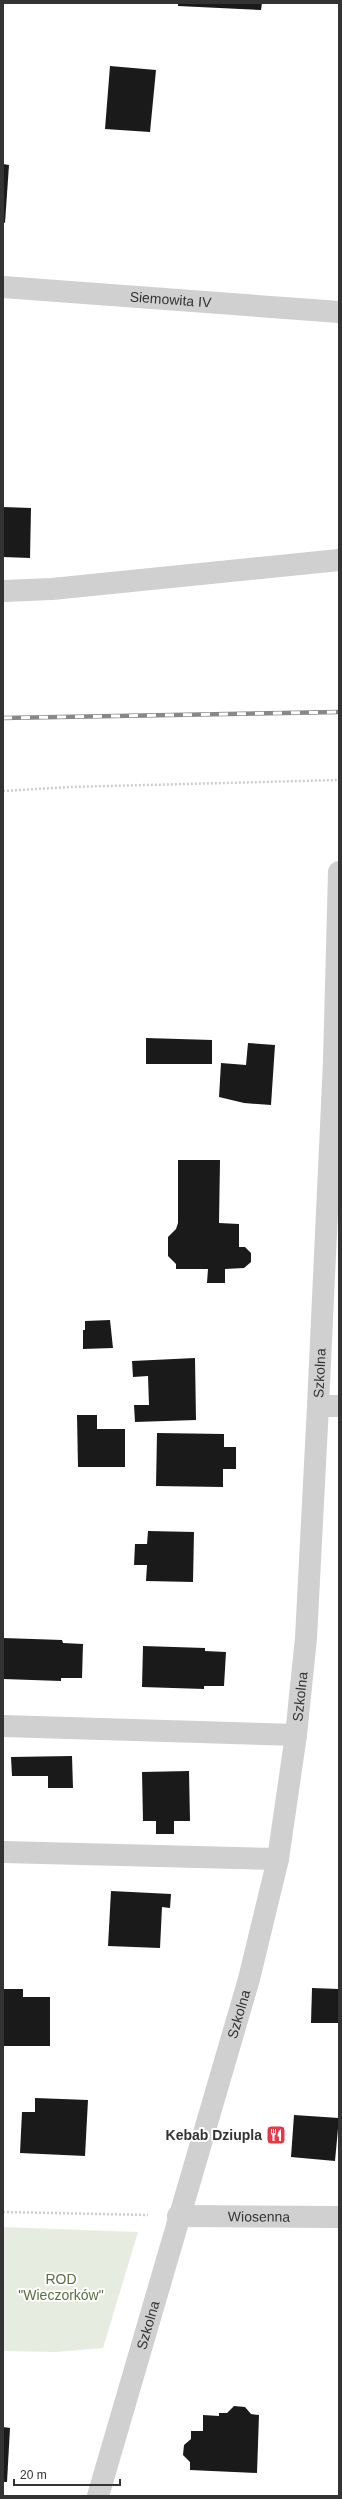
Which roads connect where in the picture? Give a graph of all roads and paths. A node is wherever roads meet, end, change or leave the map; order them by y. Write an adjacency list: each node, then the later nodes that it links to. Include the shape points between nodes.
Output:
1 (3, 287): 2 (street, Siemowita IV)
2 (339, 312)
3 (339, 560): 4 (street, via 52,589)
4 (3, 591)
5 (339, 780): 6 (path)
6 (3, 791)
7 (339, 872): 8 (street, Szkolna)
8 (338, 936): 9 (street, Szkolna)
9 (337, 1061): 10 (street, Szkolna)
10 (329, 1406): 12 (street, Szkolna)
11 (3, 1726): 12 (street)
12 (296, 1736): 14 (street, Szkolna)
13 (3, 1852): 14 (street)
14 (278, 1859): 16 (street, Szkolna, via 248,1979)
15 (3, 2212): 16 (path)
16 (178, 2216): 17 (street, Wiosenna); 18 (street, Szkolna)
17 (339, 2217)
18 (98, 2496)

